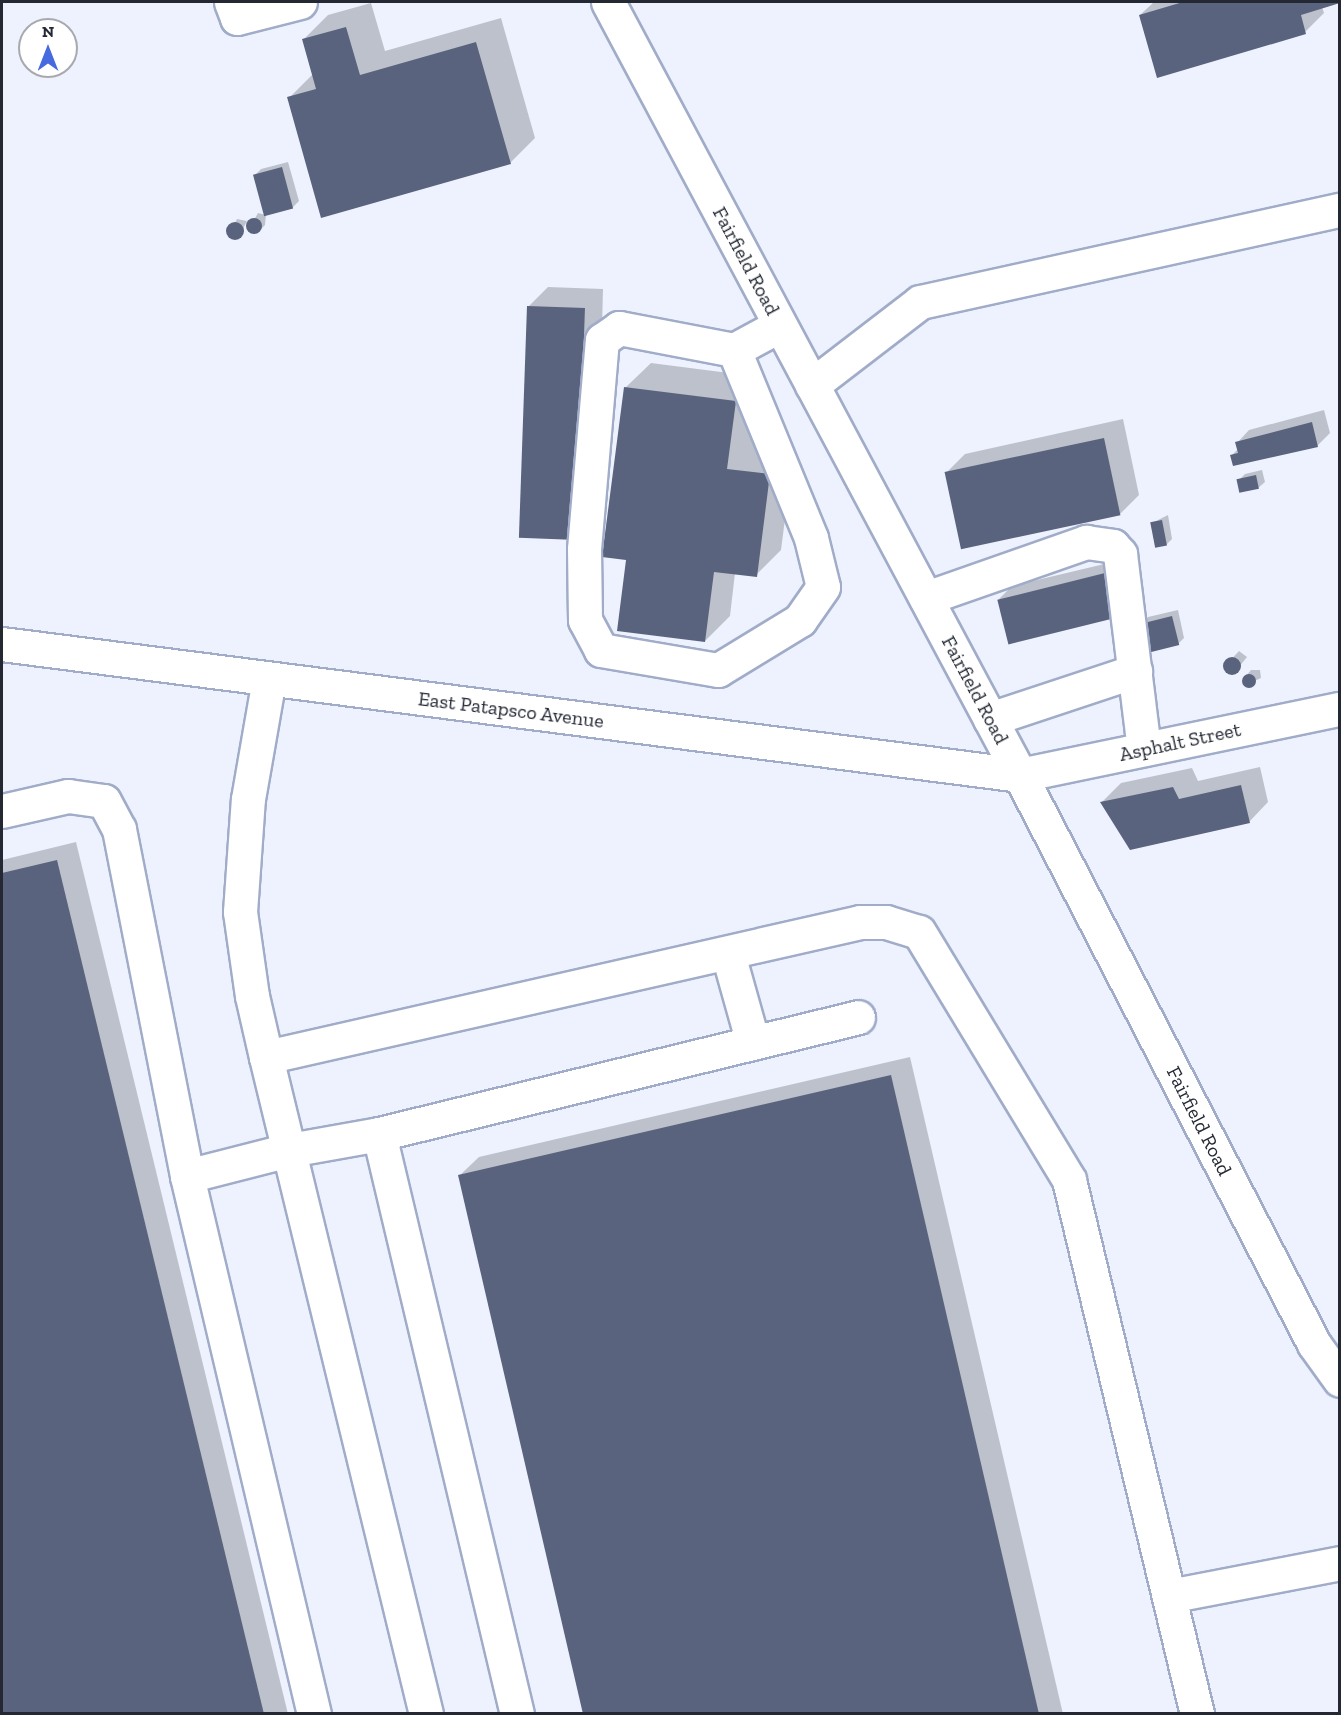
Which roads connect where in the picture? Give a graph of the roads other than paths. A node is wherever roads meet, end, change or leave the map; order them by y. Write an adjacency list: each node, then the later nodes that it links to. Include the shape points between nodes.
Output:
1 (231, 2): 2 (street, via 237,18)
2 (300, 2)
3 (608, 2): 5 (street, Fairfield Road)
4 (1340, 210): 7 (street, via 920,302)
5 (780, 325): 6 (street); 7 (street, Fairfield Road)
6 (734, 350): 6 (street, via 619,328 602,340 584,549 585,620 602,650 718,670 800,620 823,586 811,538)
7 (812, 385): 8 (street, Fairfield Road)
8 (926, 598): 10 (street, via 1086,542 1113,546 1120,554); 13 (street, Fairfield Road)
9 (2, 644): 11 (street, East Patapsco Avenue)
10 (1135, 671): 13 (street); 14 (street)
11 (269, 679): 15 (street, East Patapsco Avenue); 20 (street, via 248,799 240,912 252,996)
12 (1340, 709): 14 (street, Asphalt Street)
13 (990, 719): 15 (street, Fairfield Road)
14 (1144, 749): 15 (street, Asphalt Street)
15 (1020, 775): 24 (street, Fairfield Road, via 1309,1334)
16 (2, 811): 23 (street, via 68,796 104,801 119,829)
17 (728, 954): 19 (street); 20 (street); 26 (street, via 860,922 886,922 919,933 1069,1180)
18 (858, 1017): 19 (street)
19 (753, 1043): 21 (street)
20 (266, 1057): 22 (street)
21 (379, 1134): 22 (street); 29 (street)
22 (289, 1150): 23 (street); 28 (street)
23 (187, 1176): 27 (street)
24 (1340, 1380)
25 (1340, 1563): 26 (street)
26 (1169, 1596): 30 (street)
27 (314, 1713)
28 (426, 1713)
29 (517, 1713)
30 (1197, 1713)

